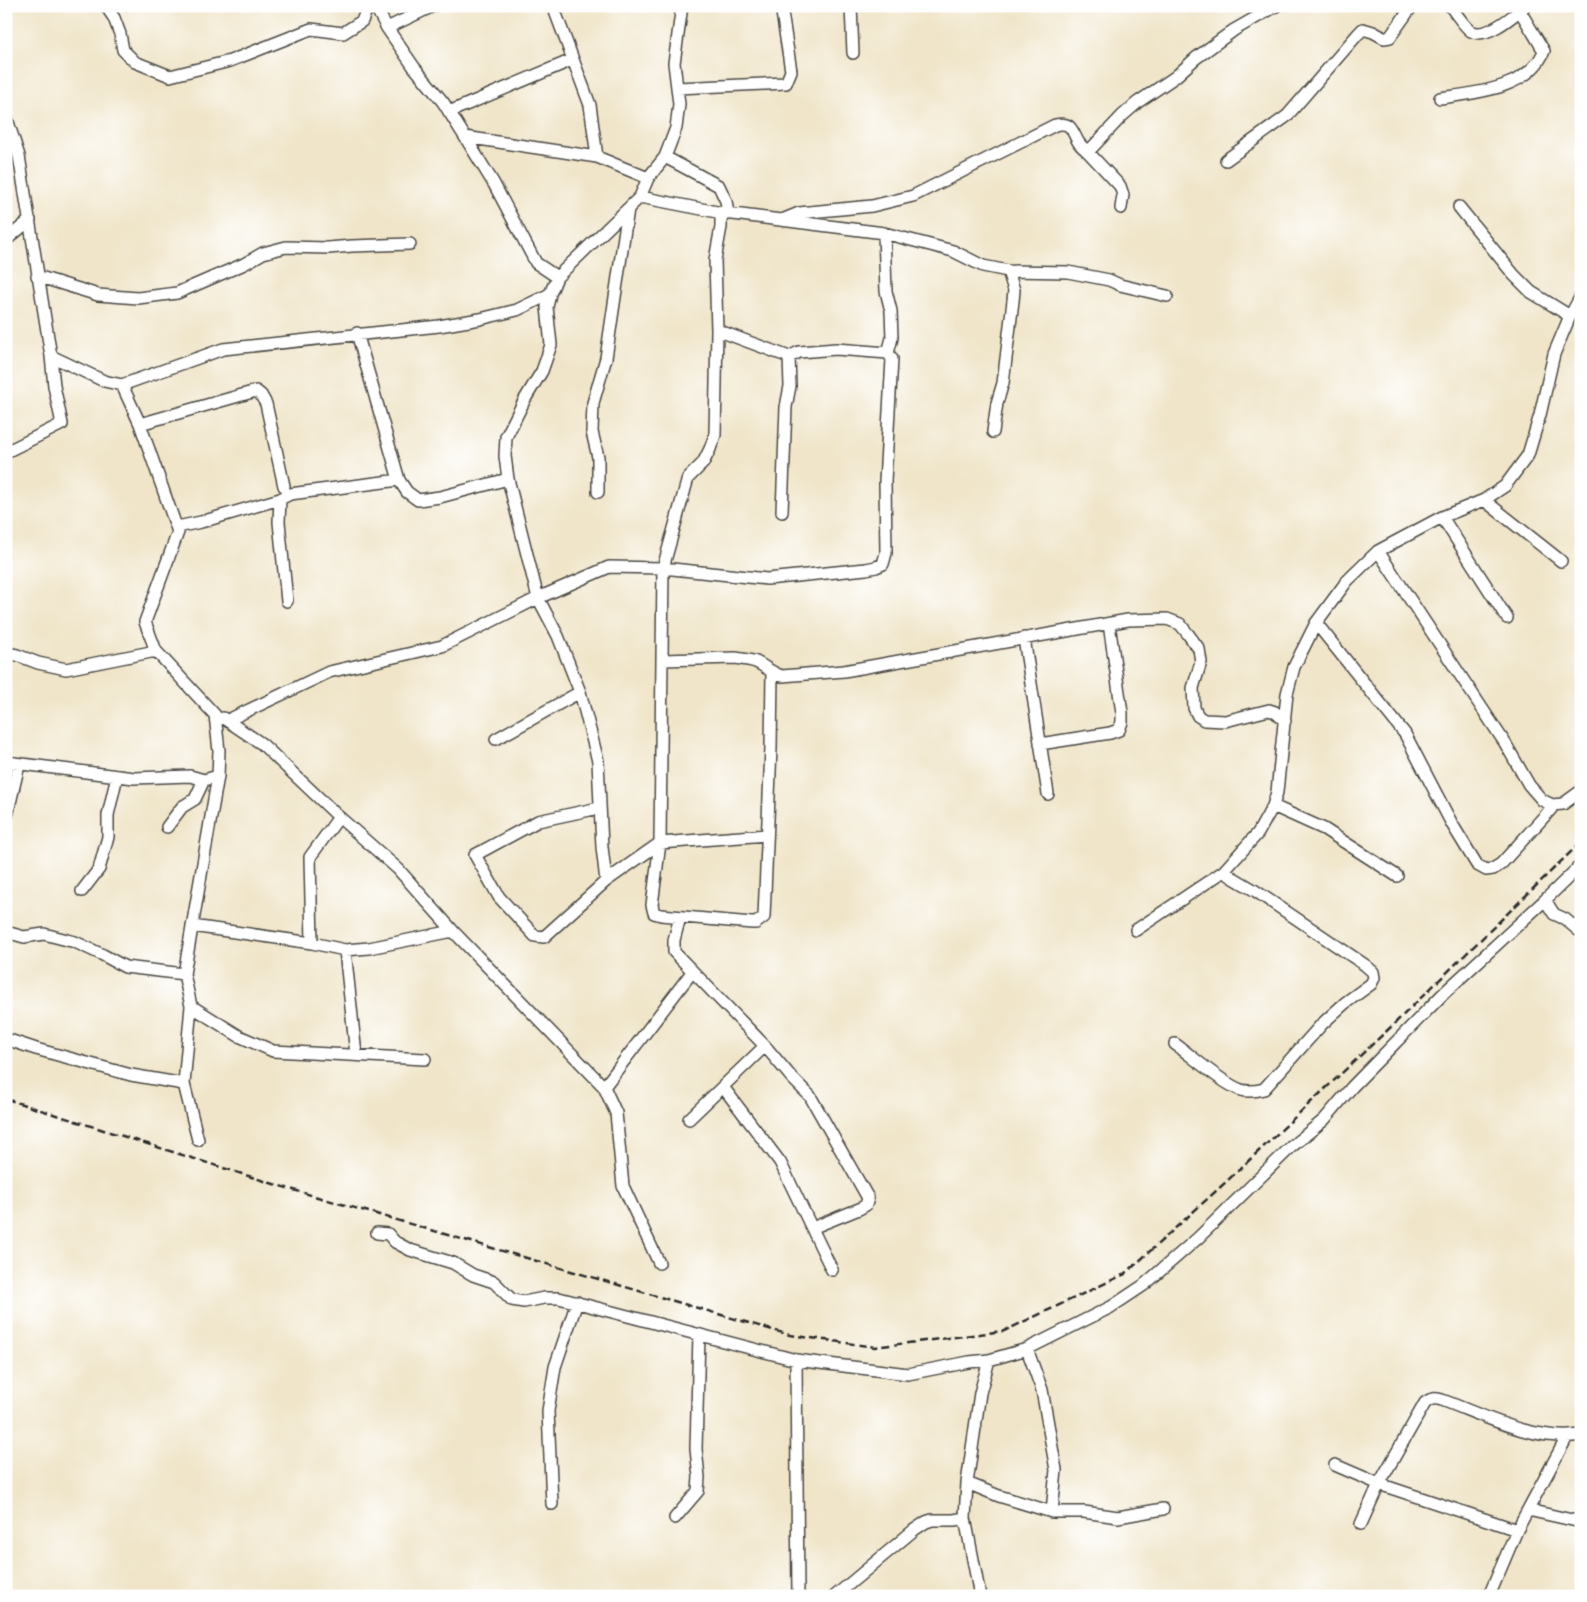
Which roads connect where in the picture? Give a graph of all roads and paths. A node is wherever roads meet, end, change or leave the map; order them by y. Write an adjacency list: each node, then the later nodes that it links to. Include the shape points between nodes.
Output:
1 (106, 6): 2 (street, via 114,18 123,50 135,62 170,76 230,61 312,29 343,33 362,22)
2 (368, 6)
3 (375, 6): 13 (street)
4 (433, 6): 13 (street)
5 (553, 6): 15 (street)
6 (682, 6): 16 (street, via 674,63)
7 (781, 6): 16 (street, via 791,71 786,83)
8 (851, 6): 14 (street)
9 (1276, 6): 21 (street, via 1234,30 1138,102)
10 (1412, 6): 24 (street, via 1390,37 1384,38 1363,29 1287,116)
11 (1450, 6): 12 (street, via 1471,31 1478,32 1496,28)
12 (1523, 8): 17 (street, via 1544,51 1534,66 1516,80 1488,92)
13 (387, 28): 18 (street)
14 (853, 53)
15 (572, 60): 18 (street); 22 (street, via 590,105)
16 (677, 88): 23 (street, via 676,128)
17 (1440, 98)
18 (449, 112): 20 (street)
19 (6, 116): 31 (street, via 19,156)
20 (465, 137): 22 (street); 38 (street, via 536,264)
21 (1088, 152): 28 (street, via 1120,186 1123,196); 32 (street, via 1067,124 1055,125 913,196 872,206 799,213)
22 (597, 157): 25 (street)
23 (665, 157): 25 (street); 30 (street, via 719,186 726,201)
24 (1226, 160)
25 (648, 178): 26 (street)
26 (640, 197): 29 (street); 30 (street)
27 (1459, 207): 42 (street, via 1531,292)
28 (1121, 208)
29 (628, 209): 38 (street); 55 (street, via 606,358 593,403 592,432 598,458)
30 (722, 213): 32 (street); 43 (street, via 715,260)
31 (30, 220): 34 (street); 37 (street)
32 (782, 220): 33 (street)
33 (884, 233): 36 (street, via 953,251 983,266); 45 (street, via 892,338)
34 (6, 240)
35 (410, 244): 37 (street, via 328,248 286,246 177,293 138,298 98,295)
36 (1008, 271): 40 (street, via 1068,272); 50 (street, via 1014,302)
37 (38, 276): 46 (street)
38 (556, 277): 39 (street)
39 (550, 294): 44 (street, via 517,310 480,319); 52 (street, via 547,307 551,345 542,371 506,437)
40 (1167, 296)
41 (1581, 296): 42 (street)
42 (1570, 316): 57 (street, via 1554,354 1528,455 1505,486)
43 (717, 330): 47 (street); 63 (street, via 715,435 702,463 688,478)
44 (358, 334): 48 (street, via 223,349); 53 (street)
45 (888, 353): 47 (street, via 836,349 798,352); 63 (street, via 892,359 885,481 886,553 883,564 866,569 767,579)
46 (51, 356): 48 (street, via 104,381); 51 (street, via 62,424)
47 (789, 357): 58 (street)
48 (122, 385): 49 (street)
49 (140, 424): 54 (street, via 256,391 266,404); 60 (street)
50 (993, 432)
51 (6, 452)
52 (508, 479): 53 (street, via 418,500); 64 (street)
53 (399, 480): 56 (street, via 290,494)
54 (284, 486)
55 (598, 492)
56 (280, 499): 60 (street); 65 (street)
57 (1484, 500): 59 (street); 62 (street)
58 (782, 512)
59 (1442, 517): 61 (street); 66 (street)
60 (176, 527): 70 (street, via 178,532 145,622)
61 (1378, 551): 67 (street, via 1347,581); 86 (street, via 1505,743 1529,786 1542,800)
62 (1561, 561)
63 (663, 568): 64 (street, via 609,567); 72 (street)
64 (538, 598): 74 (street, via 558,636); 76 (street, via 442,646 329,672)
65 (287, 601)
66 (1507, 618)
67 (1316, 623): 77 (street, via 1294,667); 86 (street, via 1405,734 1477,865 1486,870 1500,864)
68 (1109, 624): 69 (street); 77 (street, via 1168,619 1180,624 1199,648 1201,662 1193,688 1194,708 1204,720 1225,721 1268,710); 79 (street, via 1122,713 1119,730)
69 (1024, 638): 73 (street, via 844,671 782,676); 79 (street)
70 (156, 652): 71 (street, via 66,668); 75 (street)
71 (6, 653)
72 (662, 660): 73 (street, via 736,658 756,662); 93 (street)
73 (772, 673): 92 (street)
74 (580, 692): 78 (street); 88 (street, via 598,761)
75 (215, 715): 76 (street); 82 (street)
76 (228, 720): 89 (street, via 262,744)
77 (1285, 721): 87 (street)
78 (496, 739)
79 (1040, 744): 85 (street)
80 (11, 762): 81 (street); 90 (street, via 18,769)
81 (118, 776): 83 (street, via 190,776); 98 (street, via 99,869)
82 (218, 776): 83 (street); 101 (street)
83 (204, 780): 91 (street, via 195,799 182,807)
84 (1581, 792): 86 (street, via 1563,804)
85 (1048, 794)
86 (1552, 805)
87 (1273, 806): 95 (street, via 1258,833); 96 (street, via 1324,828)
88 (599, 808): 97 (street); 97 (street, via 538,821 474,854 500,897 535,936 544,937 552,931)
89 (339, 817): 102 (street, via 398,869); 106 (street, via 310,857)
90 (6, 820)
91 (166, 827)
92 (766, 835): 93 (street); 100 (street, via 764,917 752,924)
93 (660, 843): 97 (street); 100 (street, via 652,905 654,913)
94 (1581, 865): 99 (street)
95 (1224, 871): 103 (street); 112 (street, via 1365,964 1374,978 1371,984 1322,1024 1264,1089 1243,1091 1232,1086)
96 (1397, 876)
97 (606, 881)
98 (82, 891)
99 (1545, 900): 104 (street, via 1554,914); 127 (street, via 1445,992 1324,1120 1144,1285 1111,1307)
100 (680, 917): 108 (street, via 674,952)
101 (192, 926): 106 (street); 109 (street)
102 (453, 930): 107 (street, via 386,945); 117 (street)
103 (1136, 930)
104 (1581, 930)
105 (6, 932): 109 (street, via 24,937 44,934 75,942 125,967)
106 (312, 943): 107 (street)
107 (345, 950): 114 (street)
108 (692, 972): 113 (street); 117 (street)
109 (184, 974): 110 (street)
110 (191, 1006): 114 (street, via 239,1036 273,1051); 116 (street)
111 (6, 1039): 116 (street, via 131,1075)
112 (1176, 1044)
113 (764, 1046): 118 (street); 121 (street, via 810,1096 868,1198 866,1205 859,1209)
114 (356, 1055): 115 (street)
115 (425, 1059)
116 (184, 1084): 120 (street)
117 (604, 1087): 123 (street, via 616,1113 623,1186)
118 (723, 1087): 119 (street); 121 (street, via 780,1162)
119 (689, 1119)
120 (198, 1140)
121 (812, 1228): 124 (street)
122 (377, 1233): 125 (street, via 388,1234 410,1250 453,1263 494,1282 512,1300 524,1302 559,1298)
123 (660, 1263)
124 (832, 1270)
125 (577, 1302): 126 (street); 135 (street, via 555,1367 548,1411)
126 (699, 1335): 128 (street); 139 (street, via 696,1449 700,1477 698,1491)
127 (1027, 1349): 129 (street); 138 (street, via 1042,1390 1056,1470)
128 (796, 1360): 129 (street, via 908,1374); 145 (street)
129 (989, 1360): 133 (street, via 980,1392)
130 (1581, 1435): 131 (street)
131 (1567, 1437): 134 (street, via 1525,1431 1442,1400 1431,1399 1425,1403); 137 (street)
132 (1335, 1466): 134 (street)
133 (967, 1483): 138 (street); 140 (street)
134 (1379, 1484): 142 (street); 143 (street)
135 (552, 1504)
136 (1164, 1509): 138 (street, via 1118,1517)
137 (1528, 1510): 141 (street); 143 (street)
138 (1052, 1512)
139 (675, 1518)
140 (965, 1518): 144 (street, via 926,1522); 147 (street)
141 (1581, 1522)
142 (1361, 1524)
143 (1517, 1530): 148 (street)
144 (848, 1592): 146 (street)
145 (798, 1596)
146 (835, 1596)
147 (980, 1596)
148 (1489, 1596)

